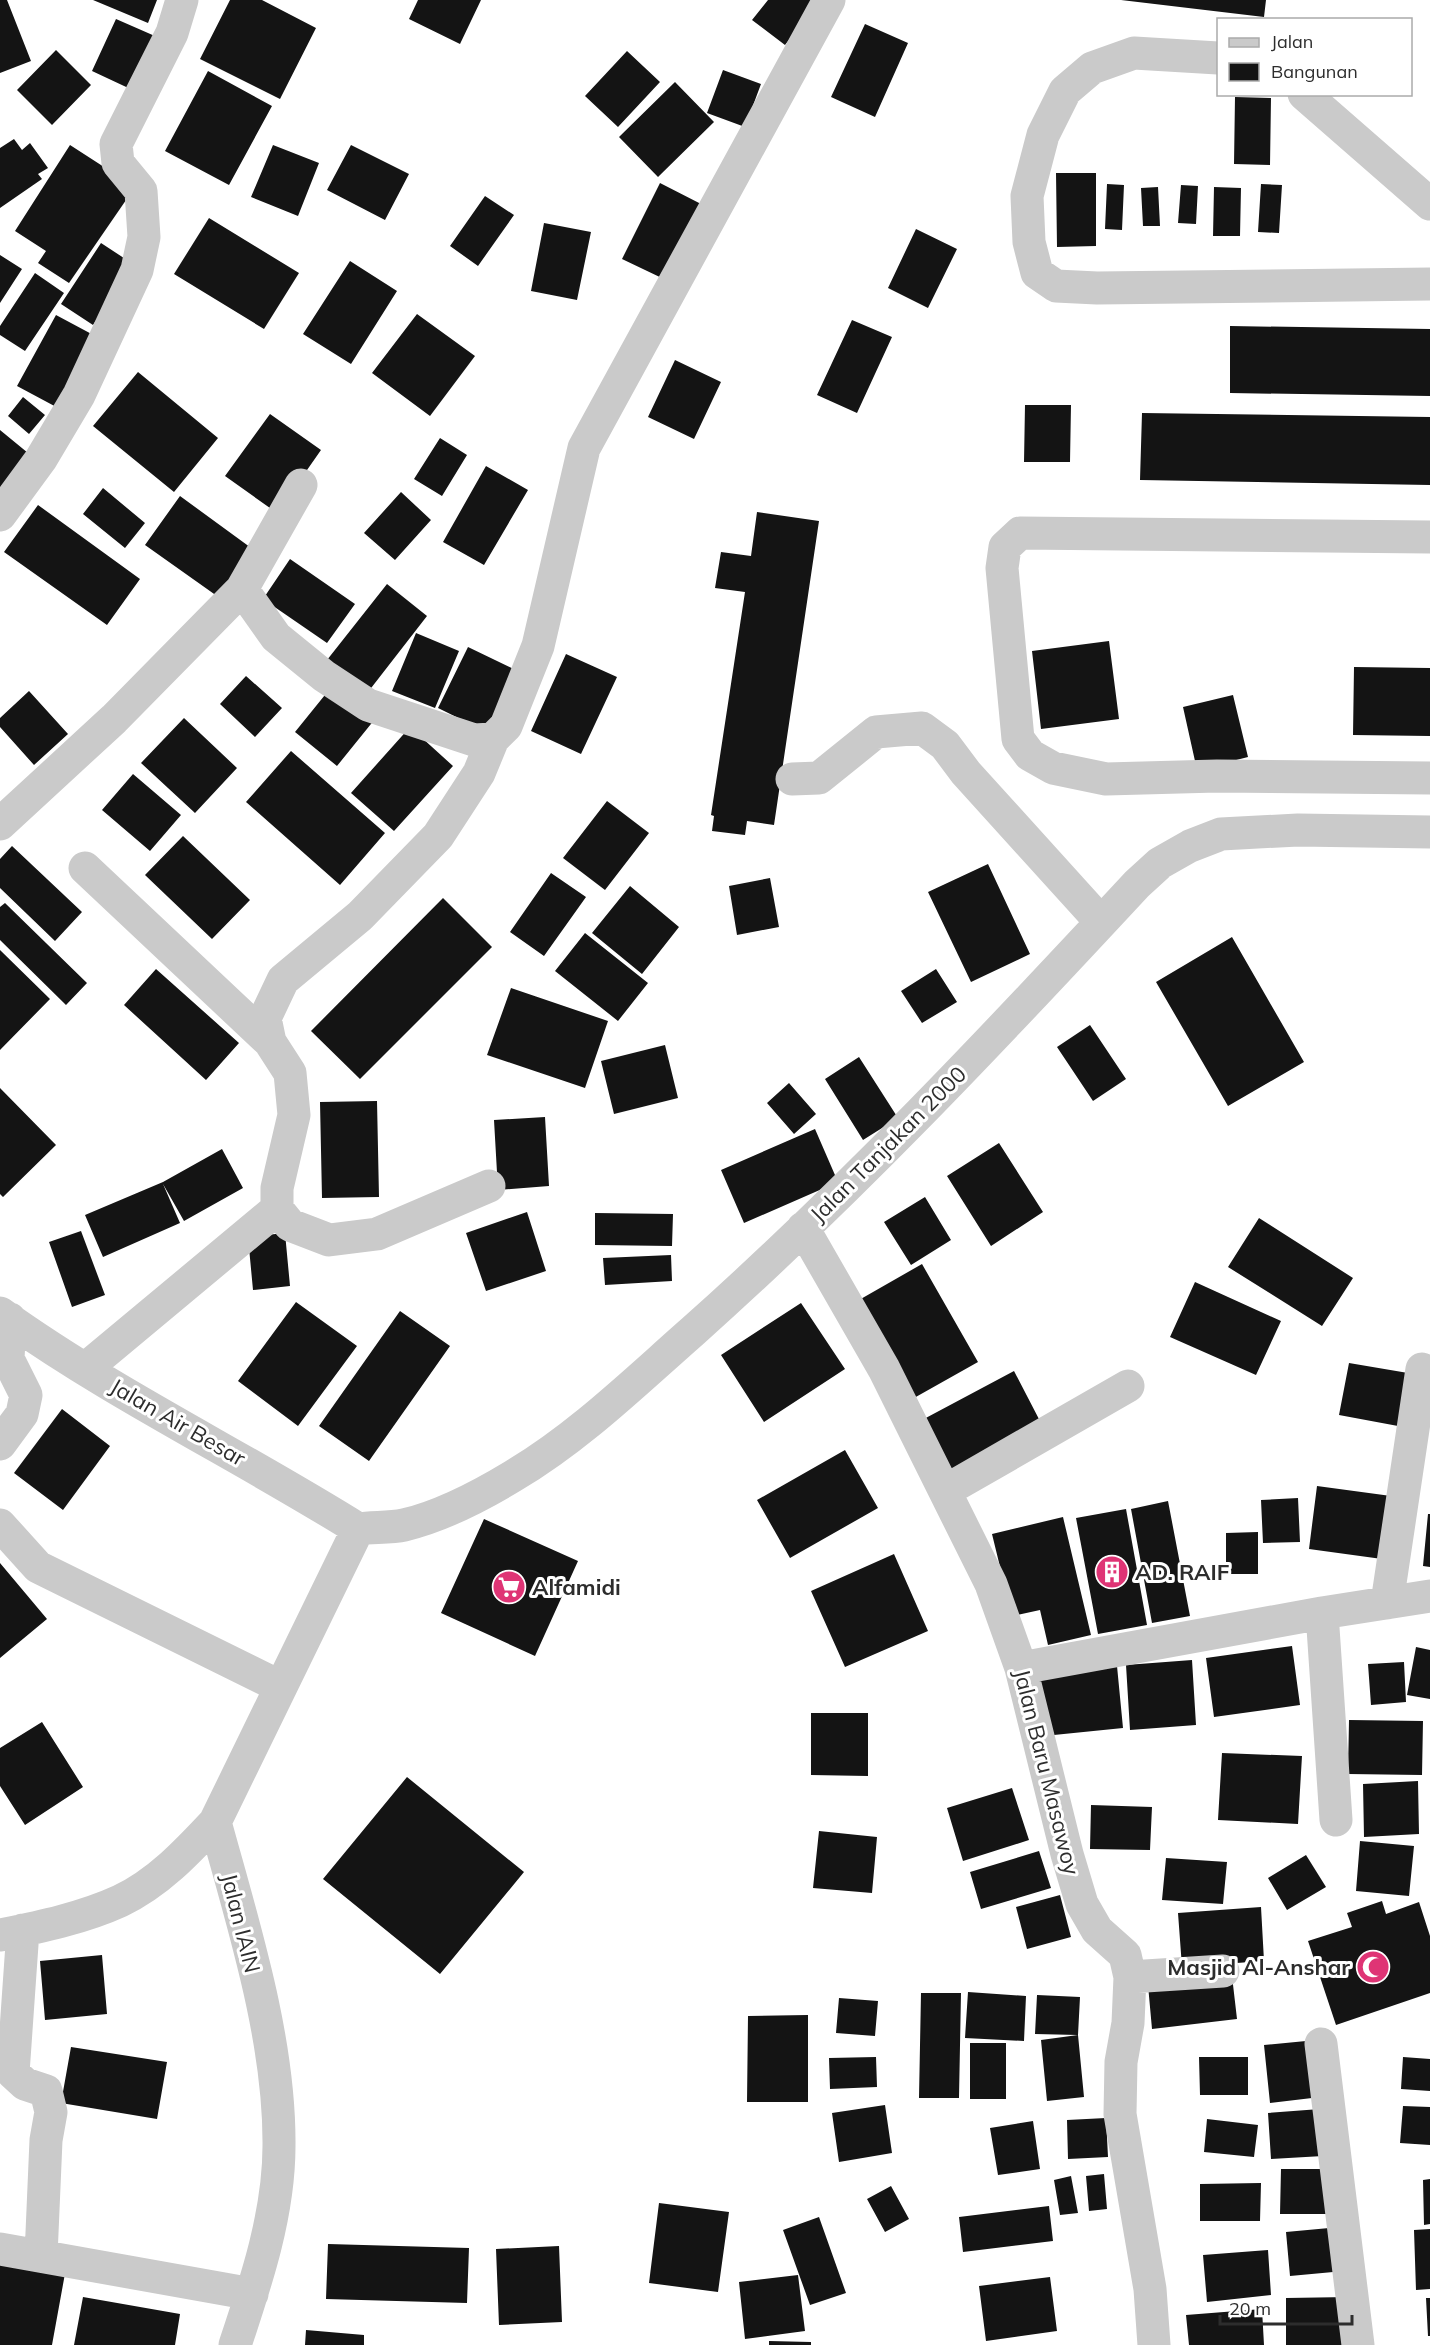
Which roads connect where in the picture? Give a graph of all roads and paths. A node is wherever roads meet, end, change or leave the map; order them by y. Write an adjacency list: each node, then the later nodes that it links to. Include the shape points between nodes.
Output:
1 (182, 0): 8 (street, via 172,33 116,144 118,163 141,191 144,237 137,270 79,395 41,459)
2 (829, 0): 11 (street, via 584,448 538,646 506,726)
3 (1217, 58): 6 (street, via 1134,53 1092,68 1065,91 1043,135 1027,196 1029,242 1037,273 1056,286 1097,288)
4 (1306, 96): 5 (street)
5 (1430, 204)
6 (1430, 284)
7 (301, 485): 10 (street)
8 (0, 515)
9 (1430, 537): 12 (street, via 1020,533 1005,547 1002,568 1018,739 1030,755 1053,768 1106,779)
10 (242, 590): 11 (street, via 276,637 368,705 474,740); 14 (street, via 114,719)
11 (493, 739): 18 (street, via 479,773 438,836 360,916 283,980 265,1018)
12 (1430, 778)
13 (792, 779): 17 (street, via 819,778 876,732 922,728 945,745)
14 (0, 824)
15 (1430, 832): 17 (street, Jalan Tanjakan 2000, via 1298,830 1221,834 1161,863)
16 (85, 868): 18 (street)
17 (1101, 922): 21 (street, Jalan Tanjakan 2000, via 981,1051)
18 (270, 1042): 20 (street, via 290,1072 294,1115 277,1188)
19 (489, 1186): 20 (street, via 377,1234 329,1240 290,1225)
20 (277, 1209): 23 (street)
21 (803, 1228): 27 (street, Jalan Baru Masawoy, via 884,1369); 29 (street, Jalan Tanjakan 2000, via 642,1376 563,1442 513,1476 456,1506 404,1525)
22 (5, 1316): 23 (street, Jalan Air Besar); 26 (street, via 9,1359 26,1395 22,1414)
23 (85, 1369): 29 (street, Jalan Air Besar)
24 (1422, 1369): 31 (street)
25 (1128, 1386): 27 (street)
26 (0, 1444)
27 (945, 1491): 33 (street, Jalan Baru Masawoy, via 991,1584)
28 (0, 1525): 34 (street, via 38,1567)
29 (358, 1529): 34 (street)
30 (1430, 1596): 31 (street)
31 (1387, 1603): 32 (street)
32 (1322, 1613): 33 (street); 35 (street)
33 (1021, 1668): 39 (street, Jalan Baru Masawoy, via 1082,1904 1097,1930 1125,1955)
34 (281, 1687): 36 (street)
35 (1336, 1820)
36 (215, 1822): 37 (street, via 156,1879 119,1901); 43 (street, Jalan IAIN, via 264,2018 277,2095 279,2148 272,2214)
37 (11, 1932): 42 (street, via 13,2073 25,2084 46,2091 51,2112 46,2140)
38 (1223, 1971): 39 (street)
39 (1130, 1977): 45 (street, Jalan Baru Masawoy, via 1120,2114 1150,2289)
40 (1321, 2044): 46 (street)
41 (0, 2249): 42 (street)
42 (41, 2256): 43 (street)
43 (252, 2294): 44 (street, Jalan IAIN)
44 (236, 2345)
45 (1154, 2345)
46 (1358, 2345)

